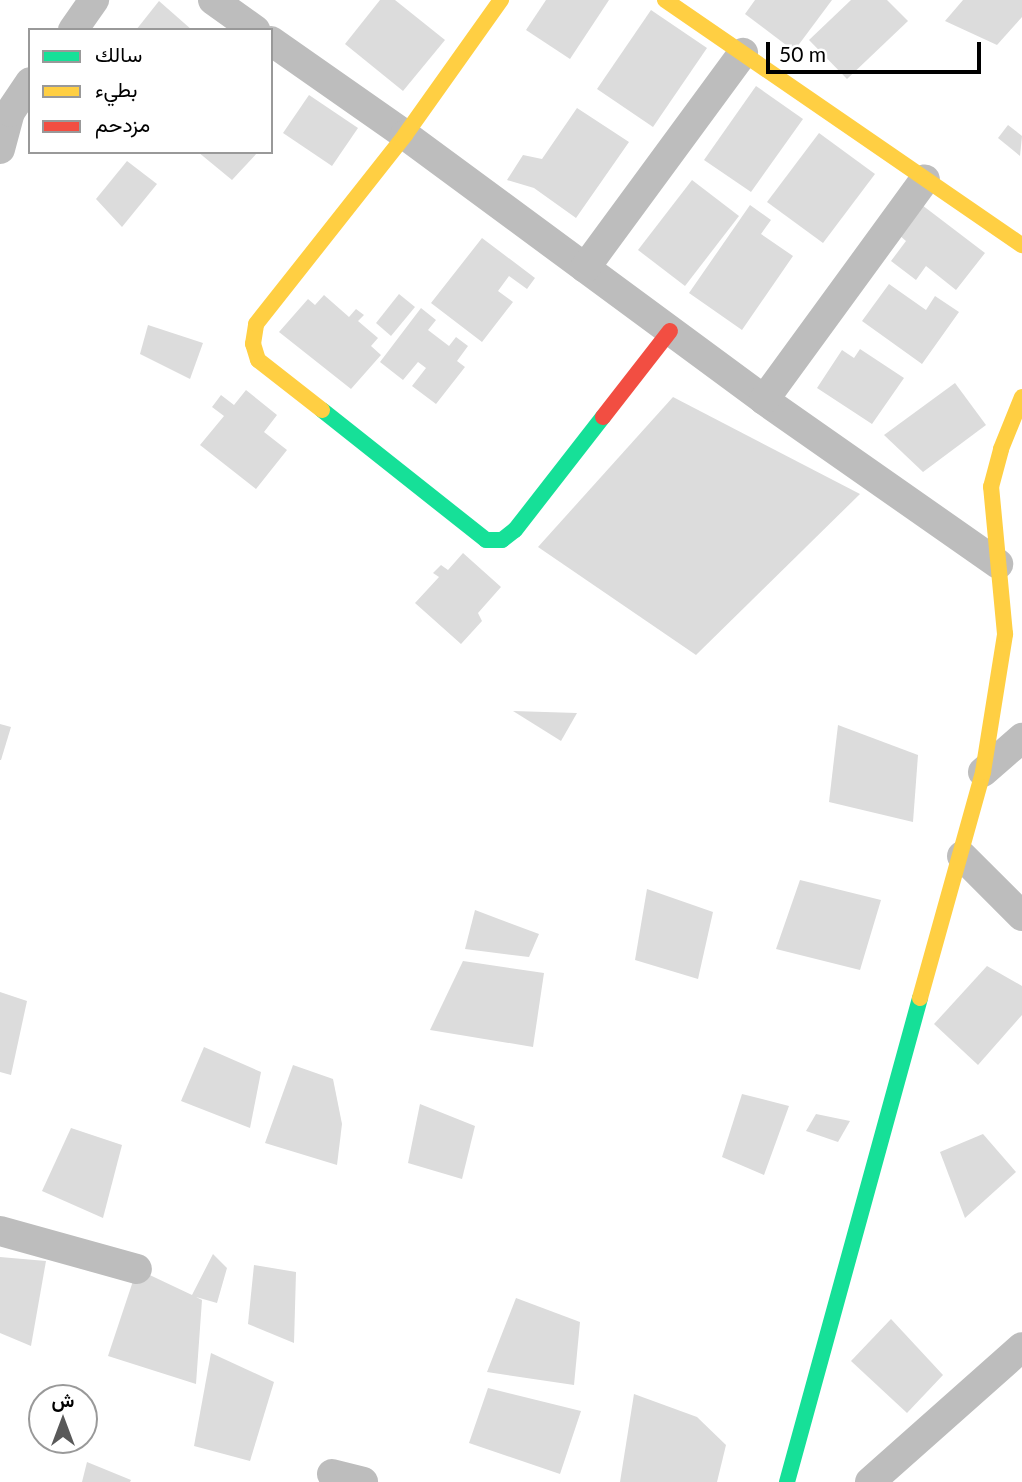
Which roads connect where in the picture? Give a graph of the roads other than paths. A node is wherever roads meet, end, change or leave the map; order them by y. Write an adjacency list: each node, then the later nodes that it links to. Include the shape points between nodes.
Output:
1 (94, 0): 5 (street)
2 (213, 0): 6 (street)
3 (501, 0): 10 (street)
4 (666, 0): 8 (street)
5 (74, 28)
6 (252, 28)
7 (273, 42): 10 (street)
8 (743, 53): 12 (street); 14 (street)
9 (28, 85): 11 (street, via 10,112)
10 (405, 135): 14 (street); 15 (street, via 256,324 253,344 258,360 486,540 502,540 515,530)
11 (0, 149)
12 (925, 179): 13 (street); 17 (street)
13 (1022, 245)
14 (585, 268): 15 (street)
15 (670, 331): 17 (street)
16 (1022, 397): 18 (street, via 991,487)
17 (764, 400): 18 (street)
18 (998, 564): 20 (street, via 1004,634)
19 (1022, 738): 20 (street)
20 (983, 772): 21 (street)
21 (962, 856): 22 (street); 28 (street)
22 (1022, 916)
23 (0, 1231): 24 (street)
24 (137, 1269)
25 (1022, 1347): 29 (street)
26 (332, 1474): 27 (street)
27 (363, 1482)
28 (787, 1482)
29 (870, 1482)

